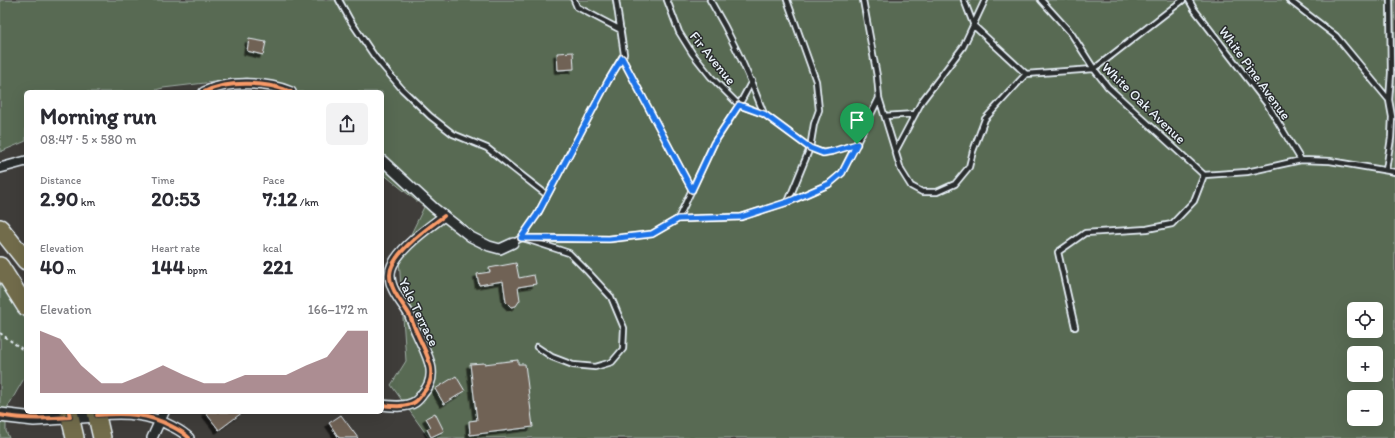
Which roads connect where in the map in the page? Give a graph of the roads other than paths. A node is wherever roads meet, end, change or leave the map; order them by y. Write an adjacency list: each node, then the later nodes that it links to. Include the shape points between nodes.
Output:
1 (339, 0): 40 (lane, via 375,57 430,116 453,134 487,148)
2 (574, 0): 16 (lane, via 577,7)
3 (616, 0): 16 (lane)
4 (667, 0): 25 (lane, Fir Avenue, via 679,32 692,53)
5 (710, 0): 20 (lane, via 729,32)
6 (787, 0): 30 (lane, via 816,81 819,110)
7 (862, 0): 23 (lane)
8 (964, 0): 15 (lane)
9 (985, 0): 15 (lane)
10 (1041, 0): 18 (lane, via 1071,33)
11 (1183, 0): 18 (lane)
12 (1189, 0): 32 (lane, White Pine Avenue, via 1267,104)
13 (1289, 0): 24 (lane, via 1336,36)
14 (1390, 0): 24 (lane)
15 (974, 26): 19 (lane); 27 (lane, via 963,47 922,100)
16 (621, 30): 17 (lane, via 624,54)
17 (622, 58): 39 (lane); 40 (lane)
18 (1094, 69): 19 (lane, White Oak Avenue); 38 (lane, White Oak Avenue, via 1108,87)
19 (1026, 74): 31 (lane, via 985,119 969,167 955,184 937,192 922,192 911,186 901,170)
20 (752, 81): 25 (lane); 26 (lane)
21 (209, 90): 22 (street, via 254,83)
22 (287, 90)
23 (879, 98): 28 (lane); 29 (lane)
24 (1389, 100): 36 (lane, via 1392,117)
25 (739, 105): 26 (lane); 39 (lane, via 714,143)
26 (764, 114): 30 (lane)
27 (915, 114): 28 (lane); 31 (lane)
28 (885, 116): 31 (lane)
29 (857, 144): 30 (lane, via 823,153); 41 (lane, via 842,173 833,181)
30 (810, 148): 41 (lane)
31 (895, 152)
32 (1301, 160): 36 (lane, via 1330,161); 38 (lane, via 1247,172)
33 (24, 162): 35 (street)
34 (384, 162): 42 (street)
35 (0, 168)
36 (1386, 170): 37 (lane)
37 (1395, 172)
38 (1204, 175): 50 (lane, via 1194,201 1172,224 1147,229 1085,233 1058,252)
39 (692, 190): 43 (lane)
40 (547, 195): 45 (lane)
41 (788, 202): 43 (lane, via 741,217)
42 (444, 216): 46 (street, via 471,237 489,246 500,249); 52 (street, Yale Terrace, via 403,249 390,275 393,288 410,315 428,356 432,375 426,390 414,402 400,406)
43 (678, 219): 45 (lane, via 652,234 645,235 609,239)
44 (0, 228): 47 (highway)
45 (521, 238): 46 (lane); 51 (lane, via 569,253 611,297 624,328 623,349 612,362 595,367 573,365 552,357)
46 (513, 243)
47 (24, 258)
48 (0, 266): 49 (highway)
49 (24, 304)
50 (1075, 328)
51 (537, 347)
52 (384, 405)
53 (70, 414): 54 (main road); 55 (main road, via 30,419); 57 (highway)
54 (97, 414): 56 (street); 58 (highway)
55 (0, 415)
56 (162, 416): 59 (street); 60 (street)
57 (75, 438)
58 (102, 438)
59 (152, 438)
60 (189, 438)

